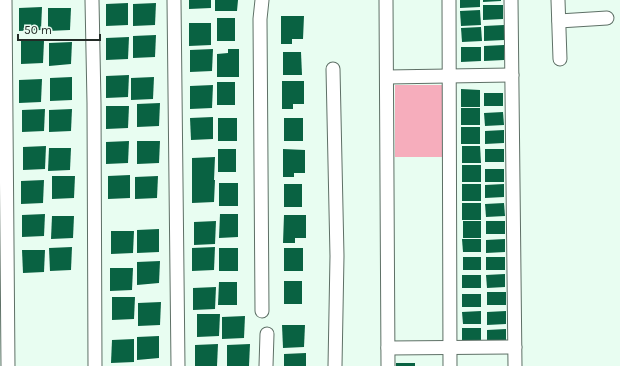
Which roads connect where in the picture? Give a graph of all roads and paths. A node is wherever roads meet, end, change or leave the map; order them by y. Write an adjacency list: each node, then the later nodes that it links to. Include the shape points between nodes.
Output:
1 (5, 0): 21 (street)
2 (92, 0): 22 (street)
3 (174, 0): 23 (street)
4 (262, 0): 16 (street)
5 (386, 0): 15 (street)
6 (449, 0): 14 (street)
7 (511, 0): 13 (street)
8 (558, 0): 10 (street)
9 (607, 18): 10 (street)
10 (559, 21): 11 (street)
11 (560, 59)
12 (333, 70): 25 (street, via 337,256)
13 (512, 75): 14 (street); 18 (street)
14 (449, 76): 15 (street); 20 (street)
15 (387, 77): 19 (street)
16 (262, 311)
17 (267, 334): 24 (street)
18 (515, 347): 20 (street); 28 (street)
19 (388, 348): 20 (street); 26 (street)
20 (450, 348): 27 (street)
21 (8, 366)
22 (95, 366)
23 (178, 366)
24 (266, 366)
25 (335, 366)
26 (388, 366)
27 (450, 366)
28 (515, 366)

